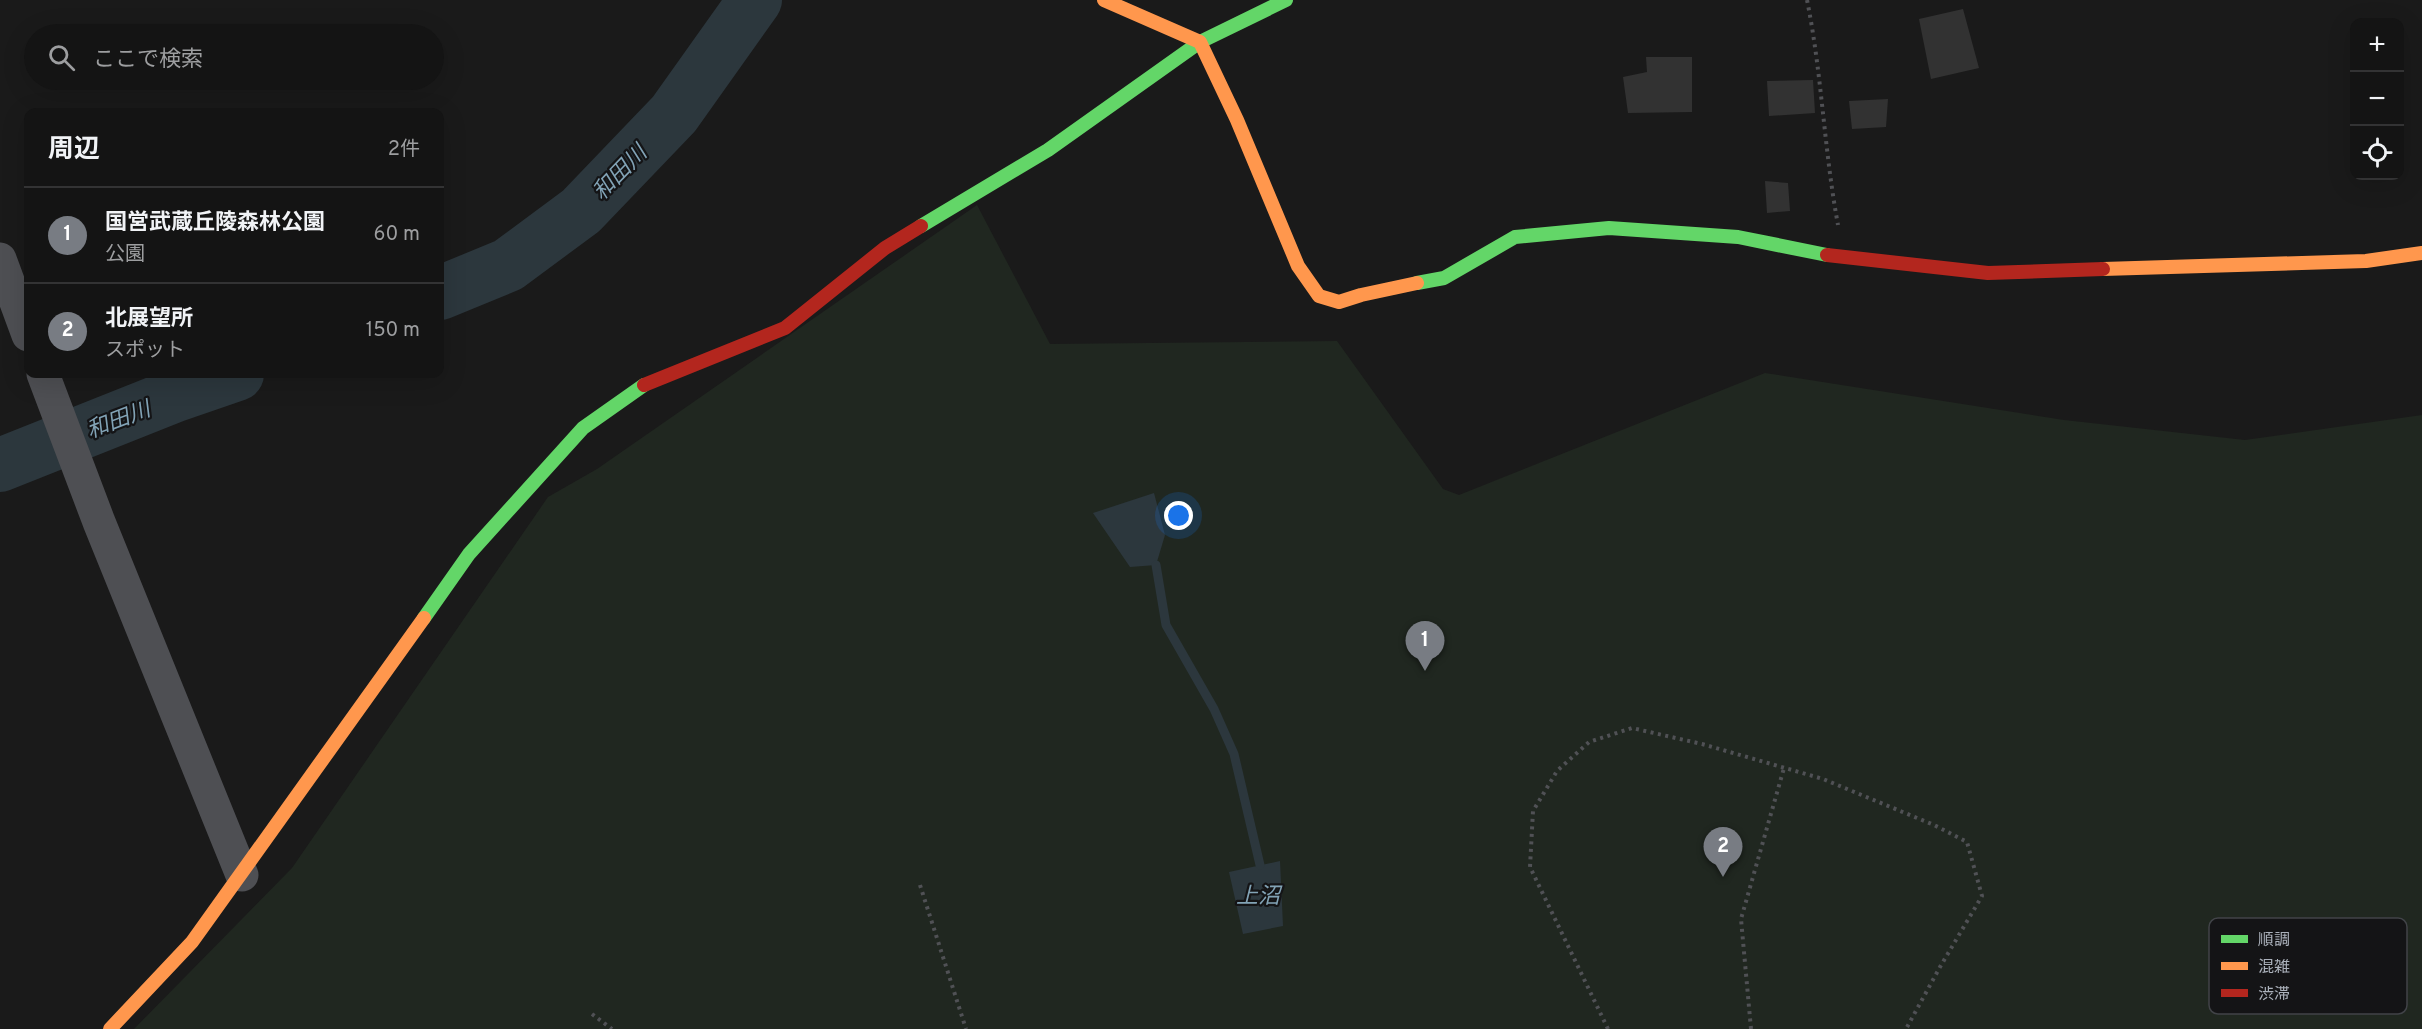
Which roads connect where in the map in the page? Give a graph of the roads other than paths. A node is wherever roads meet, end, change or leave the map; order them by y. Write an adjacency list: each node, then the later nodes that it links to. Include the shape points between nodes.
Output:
1 (1104, 0): 3 (street)
2 (1286, 0): 3 (street)
3 (1200, 42): 4 (street, via 1298,266 1319,296 1339,302 1444,278 1515,237 1609,228 1738,237 1844,258 1988,273 2366,261); 8 (street, via 1048,150 885,248 785,328 644,385 583,428 469,554)
4 (2422, 253)
5 (0, 259): 6 (street)
6 (24, 324)
7 (45, 378): 8 (street)
8 (242, 875): 9 (street, via 192,942)
9 (110, 1029)

